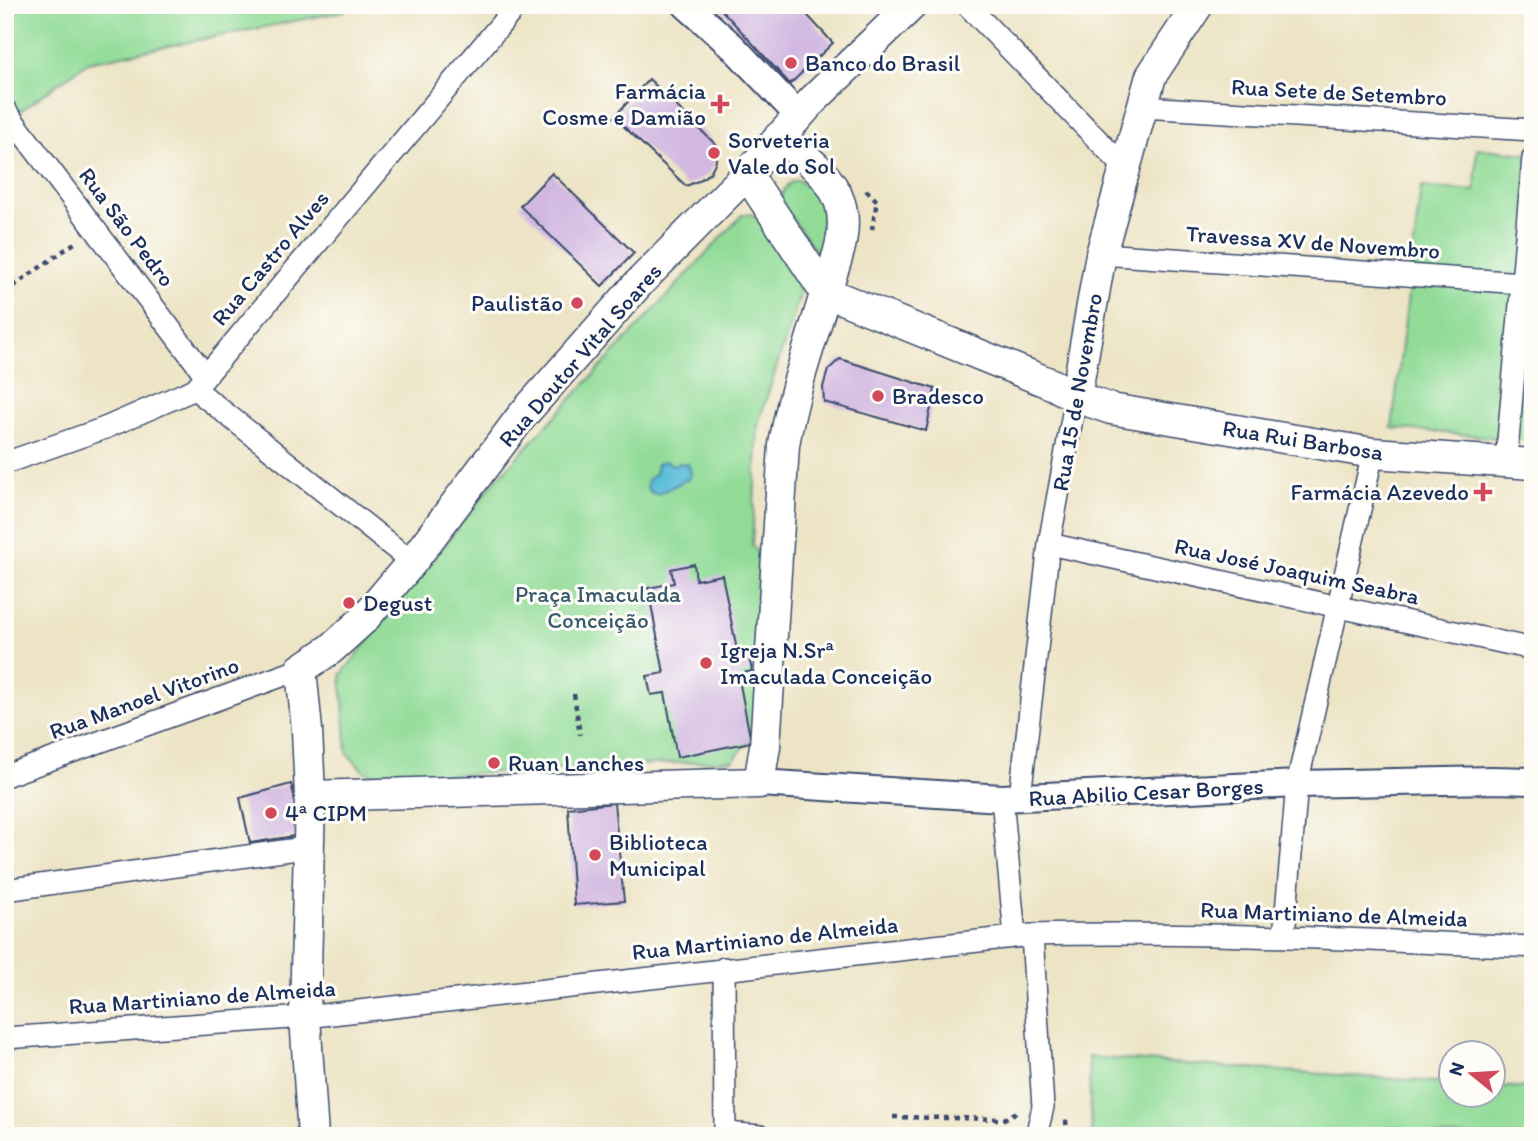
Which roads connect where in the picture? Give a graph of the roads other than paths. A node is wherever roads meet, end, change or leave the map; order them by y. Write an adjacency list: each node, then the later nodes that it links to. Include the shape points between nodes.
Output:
1 (517, 5): 16 (street, Rua Castro Alves)
2 (686, 5): 8 (street, via 733,47)
3 (912, 5): 8 (main road, Rua Doutor Vital Soares)
4 (967, 5): 11 (street)
5 (1198, 5): 6 (main road, Rua 15 de Novembro, via 1158,63)
6 (1142, 107): 9 (street, Rua Sete de Setembro); 11 (main road, Rua 15 de Novembro)
7 (5, 110): 16 (street, Rua São Pedro)
8 (788, 126): 12 (main road, Rua Doutor Vital Soares); 15 (main road, via 803,155 830,183 839,201 843,225 837,261)
9 (1533, 130)
10 (1533, 158): 14 (street)
11 (1125, 167): 13 (main road, Rua 15 de Novembro)
12 (747, 174): 15 (main road); 22 (main road, Rua Doutor Vital Soares, via 639,283 521,417)
13 (1101, 254): 14 (street, Travessa XV de Novembro); 17 (main road, Rua 15 de Novembro)
14 (1522, 283): 20 (street)
15 (825, 292): 17 (main road, Rua Rui Barbosa); 28 (main road, via 784,445)
16 (201, 382): 19 (street, Rua Castro Alves, via 104,428); 22 (street, Rua São Pedro)
17 (1076, 397): 18 (main road, Rua Rui Barbosa, via 1111,409); 21 (street, Rua 15 de Novembro)
18 (1373, 453): 20 (main road, Rua Rui Barbosa); 23 (street)
19 (5, 463)
20 (1520, 463)
21 (1049, 544): 23 (street, Rua José Joaquim Seabra); 31 (street, Rua 15 de Novembro)
22 (412, 562): 25 (main road, Rua Doutor Vital Soares, via 363,621)
23 (1338, 606): 24 (street, Rua José Joaquim Seabra); 29 (street)
24 (1533, 649)
25 (301, 669): 26 (street, Rua Manoel Vitorino); 30 (main road)
26 (5, 776)
27 (1533, 781): 29 (street, Rua Abilio Cesar Borges)
28 (759, 783): 30 (main road); 31 (street, Rua Abilio Cesar Borges)
29 (1297, 785): 31 (street, Rua Abilio Cesar Borges); 35 (street)
30 (310, 796): 32 (main road)
31 (1011, 798): 34 (street, Rua 15 de Novembro)
32 (311, 847): 33 (street); 38 (main road)
33 (5, 890)
34 (1023, 936): 35 (street, Rua Martiniano de Almeida); 37 (street, Rua Martiniano de Almeida); 43 (street, Rua 15 de Novembro, via 1043,1107)
35 (1284, 936): 36 (street, Rua Martiniano de Almeida)
36 (1533, 947)
37 (724, 968): 38 (street, Rua Martiniano de Almeida); 40 (street)
38 (305, 1017): 39 (street, Rua Martiniano de Almeida); 41 (main road)
39 (5, 1038)
40 (725, 1135): 42 (street)
41 (313, 1136)
42 (760, 1136)
43 (1036, 1136)

